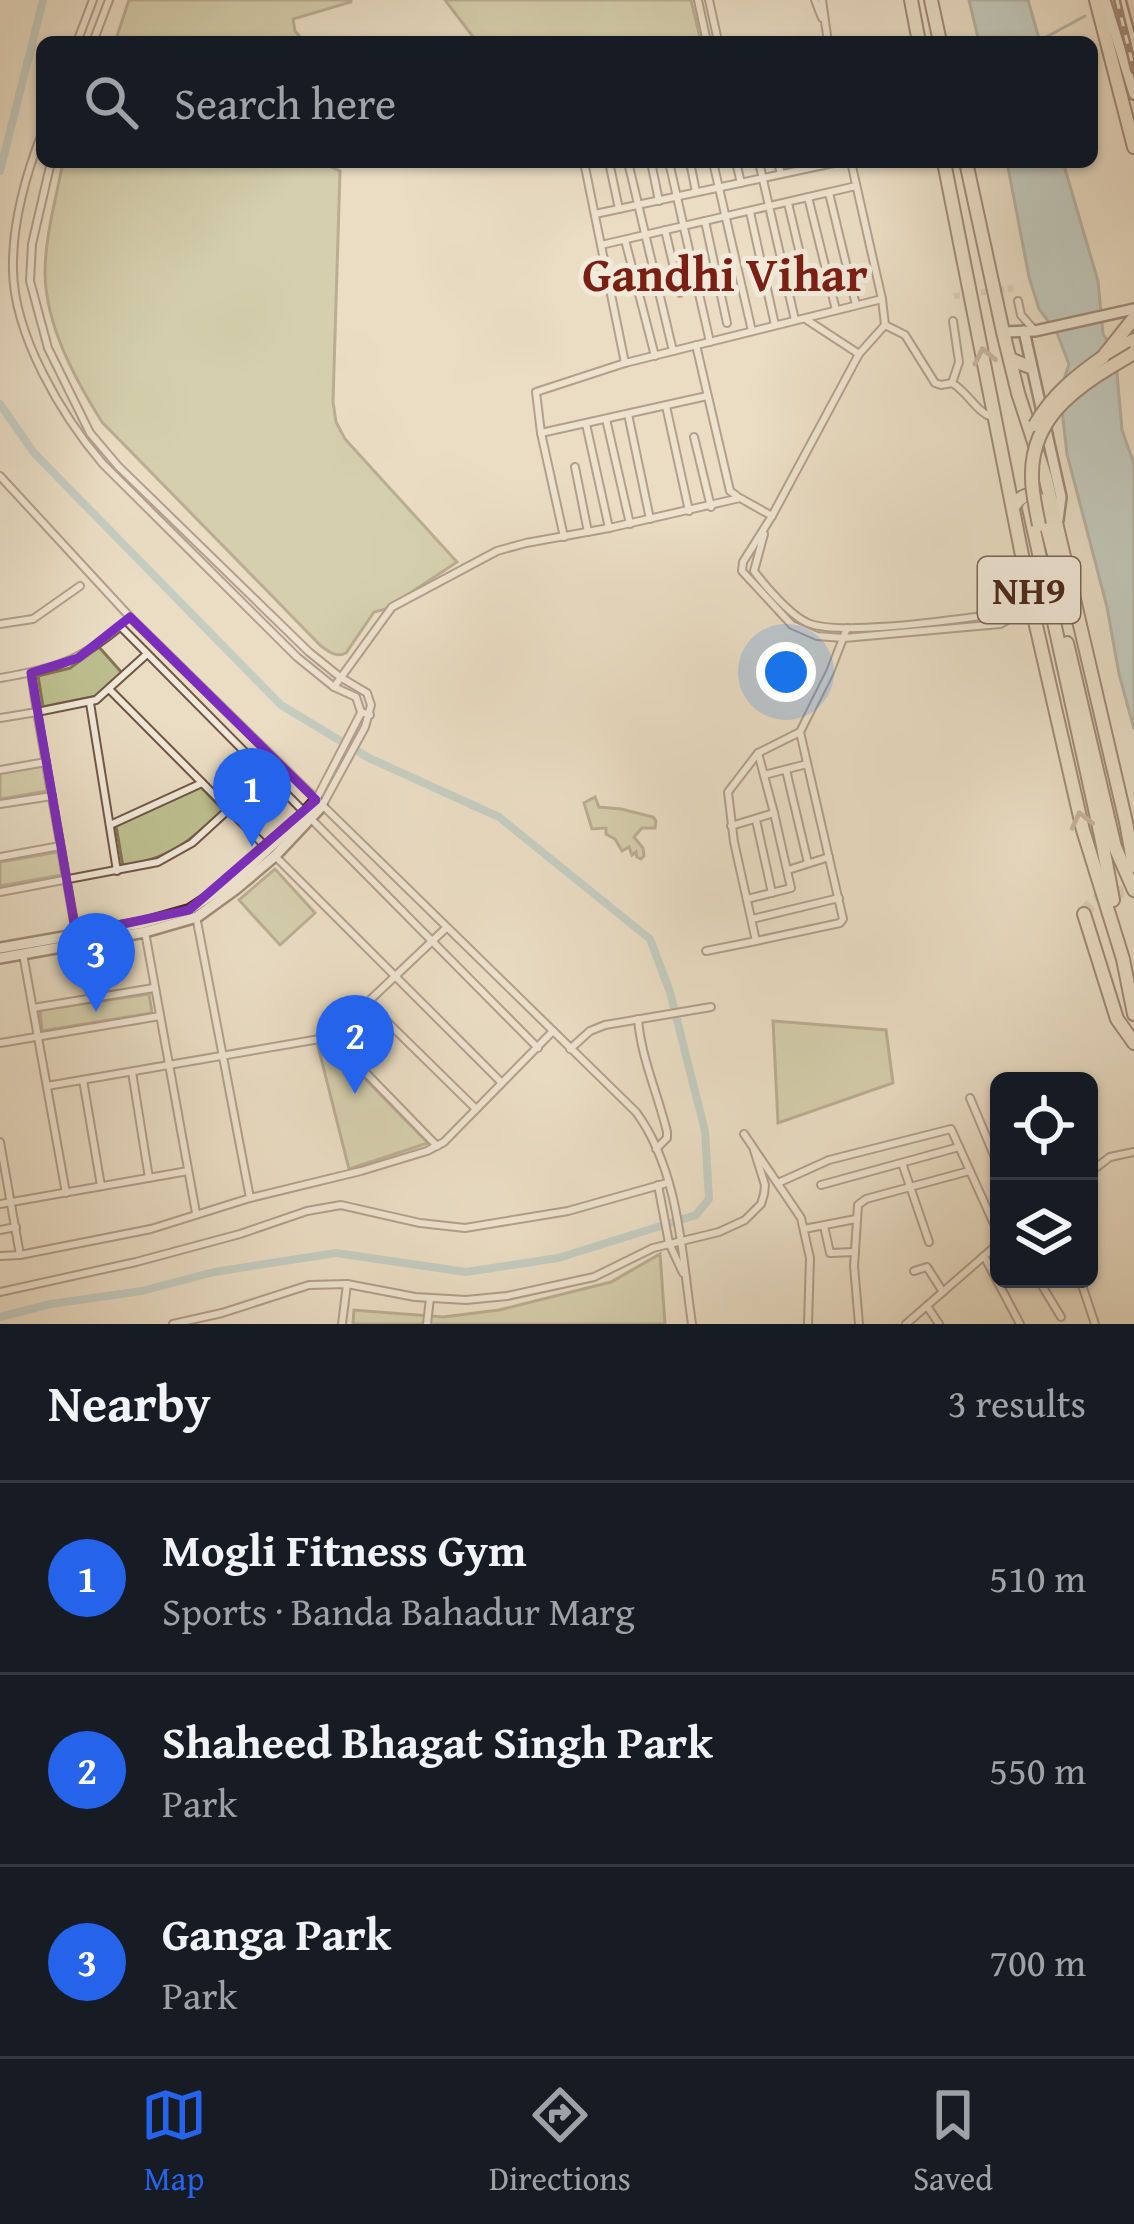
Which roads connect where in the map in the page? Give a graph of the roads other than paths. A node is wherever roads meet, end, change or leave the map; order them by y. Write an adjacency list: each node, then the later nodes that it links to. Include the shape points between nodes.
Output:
1 (93, 0): 11 (street)
2 (109, 0): 12 (street)
3 (698, 0): 13 (street)
4 (709, 0): 14 (street)
5 (819, 0): 15 (street)
6 (911, 0): 16 (highway)
7 (931, 0): 17 (highway)
8 (1103, 2): 9 (street); 19 (highway)
9 (1122, 5): 10 (street); 18 (street)
10 (1134, 26)
11 (79, 36)
12 (96, 36)
13 (706, 36)
14 (717, 36)
15 (824, 36)
16 (918, 36)
17 (939, 36)
18 (1134, 50)
19 (1128, 98): 20 (highway)
20 (1134, 147)
21 (36, 161): 122 (street, via 13,275 31,344 74,431)
22 (50, 168): 120 (street, via 30,281 48,348 91,434)
23 (585, 168): 52 (street)
24 (610, 168): 50 (street)
25 (629, 168): 48 (street)
26 (652, 168): 46 (street)
27 (670, 168): 44 (street)
28 (691, 168): 42 (street)
29 (714, 168): 41 (street)
30 (737, 168): 39 (street)
31 (760, 168): 38 (street)
32 (780, 168): 37 (street)
33 (797, 168): 37 (street)
34 (852, 168): 40 (street)
35 (945, 168): 91 (highway, NH9, one-way to 35)
36 (967, 168): 74 (highway, NH9)
37 (781, 174): 38 (street)
38 (763, 178): 39 (street); 49 (street)
39 (741, 183): 41 (street)
40 (856, 186): 43 (street); 62 (street)
41 (718, 188): 42 (street); 53 (street)
42 (696, 193): 44 (street)
43 (829, 193): 45 (street); 64 (street)
44 (677, 196): 46 (street); 55 (street)
45 (808, 197): 47 (street); 65 (street)
46 (659, 200): 48 (street)
47 (788, 202): 49 (street); 60 (street)
48 (637, 205): 50 (street); 57 (street)
49 (769, 207): 51 (street); 67 (street)
50 (619, 209): 52 (street)
51 (749, 212): 53 (street); 71 (street)
52 (595, 214): 59 (street)
53 (724, 217): 54 (street); 72 (street)
54 (705, 221): 55 (street); 69 (street)
55 (684, 226): 56 (street); 76 (street)
56 (665, 230): 57 (street); 61 (street)
57 (643, 236): 58 (street); 78 (street)
58 (625, 240): 59 (street); 81 (street)
59 (602, 245): 84 (street)
60 (805, 275)
61 (680, 293)
62 (882, 299): 64 (street); 70 (street)
63 (1018, 301): 73 (street)
64 (856, 305): 65 (street)
65 (836, 310): 67 (street)
66 (1134, 314): 73 (street); 82 (highway)
67 (800, 320): 71 (street); 80 (street)
68 (953, 321): 86 (street)
69 (728, 323)
70 (885, 325): 80 (street); 86 (street, via 905,334 935,382)
71 (775, 326): 72 (street)
72 (752, 331): 76 (street)
73 (1029, 331): 74 (street); 85 (street)
74 (1003, 332): 83 (highway, NH9)
75 (1134, 340): 82 (highway)
76 (710, 342): 77 (street)
77 (696, 345): 78 (street); 87 (street)
78 (673, 351): 81 (street)
79 (1134, 353): 145 (highway, bridge, via 1064,400 1045,422 1032,466)
80 (860, 354): 101 (street)
81 (655, 356): 84 (street)
82 (1103, 357): 145 (highway, bridge, via 1042,412 1024,470)
83 (1010, 359): 85 (highway); 105 (highway, NH9)
84 (625, 363): 93 (street, via 538,390)
85 (1030, 367): 105 (street, via 1060,497)
86 (952, 382): 91 (street)
87 (707, 396): 88 (street); 97 (street, via 730,491)
88 (666, 406): 89 (street); 100 (street)
89 (628, 414): 90 (street); 102 (street)
90 (606, 419): 92 (street); 103 (street)
91 (996, 419): 99 (highway, NH9)
92 (586, 424): 93 (street); 104 (street)
93 (541, 433): 108 (street)
94 (694, 437): 98 (street)
95 (574, 466): 106 (street)
96 (0, 476): 112 (street)
97 (740, 498): 98 (street); 101 (street)
98 (711, 507): 100 (street)
99 (1013, 507): 109 (highway, via 1030,494 1040,500 1056,562); 111 (highway, NH9)
100 (689, 511): 102 (street)
101 (772, 516): 107 (street)
102 (650, 519): 103 (street)
103 (630, 524): 104 (street)
104 (609, 528): 106 (street)
105 (1058, 530): 109 (highway, NH9)
106 (588, 532): 108 (street)
107 (764, 532): 116 (street, via 757,575 800,619); 117 (street, via 742,562 746,577 792,625)
108 (564, 537): 120 (street, via 497,551 404,600)
109 (1070, 582): 153 (highway, NH9)
110 (80, 586): 114 (street, via 33,619)
111 (1034, 613): 113 (street); 174 (highway, NH9, one-way to 111, via 1083,830)
112 (130, 617): 115 (street); 139 (street)
113 (1012, 617): 116 (street); 117 (street)
114 (0, 625)
115 (120, 626): 118 (street); 119 (street, via 78,658)
116 (847, 628): 117 (street)
117 (844, 638): 129 (street)
118 (147, 654): 123 (street); 143 (street)
119 (31, 673): 121 (street); 125 (street)
120 (340, 677): 122 (street); 127 (street, via 367,693)
121 (0, 678)
122 (334, 687): 126 (street, via 356,697)
123 (110, 690): 124 (street); 137 (street)
124 (90, 703): 125 (street); 146 (street)
125 (37, 712): 128 (street); 131 (street)
126 (359, 715): 127 (street); 133 (street)
127 (370, 715): 133 (street)
128 (0, 718)
129 (800, 732): 130 (street); 132 (street)
130 (758, 753): 136 (street); 147 (street, via 728,792)
131 (46, 762): 134 (street); 138 (street)
132 (808, 764): 135 (street); 151 (street)
133 (339, 766): 139 (street)
134 (0, 770)
135 (786, 770): 136 (street); 152 (street)
136 (764, 775): 142 (street)
137 (202, 783): 141 (street); 146 (street)
138 (52, 796): 140 (street); 148 (street)
139 (319, 803): 143 (street); 165 (street)
140 (0, 804)
141 (228, 809): 149 (street); 155 (street, via 192,844)
142 (774, 813): 144 (street); 154 (street)
143 (308, 816): 149 (street); 168 (street)
144 (755, 819): 147 (street); 159 (street)
145 (1103, 820): 157 (highway); 174 (highway)
146 (110, 825): 155 (street)
147 (731, 826): 161 (street)
148 (60, 846): 150 (street); 156 (street)
149 (271, 853): 162 (street, via 237,888); 175 (street)
150 (0, 857)
151 (829, 857): 152 (street); 160 (street)
152 (808, 863): 154 (street)
153 (1134, 866)
154 (788, 870): 159 (street, via 791,888)
155 (117, 872): 156 (street)
156 (66, 881): 158 (street); 167 (street)
157 (1134, 890)
158 (0, 892)
159 (772, 892): 161 (street)
160 (838, 898): 164 (street); 169 (street, via 840,922)
161 (747, 899): 164 (street)
162 (193, 914): 166 (street); 190 (street)
163 (1084, 914): 187 (highway, via 1117,1018)
164 (752, 919): 169 (street)
165 (447, 927): 168 (street); 183 (street)
166 (144, 928): 167 (street); 172 (street); 176 (street)
167 (76, 934): 170 (street)
168 (433, 940): 175 (street); 188 (street)
169 (756, 940): 171 (street)
170 (0, 948)
171 (706, 951)
172 (23, 954): 173 (street); 179 (street)
173 (0, 958)
174 (1123, 959): 180 (highway, NH9)
175 (395, 978): 177 (street); 194 (street)
176 (155, 988): 179 (street); 181 (street)
177 (368, 1003): 185 (street); 197 (street)
178 (711, 1007): 182 (street)
179 (34, 1008): 184 (street)
180 (1134, 1014)
181 (160, 1016): 184 (street); 191 (street)
182 (640, 1018): 189 (street, via 597,1027); 203 (street, via 668,1132)
183 (553, 1031): 188 (street); 189 (street)
184 (38, 1037): 186 (street); 195 (street)
185 (331, 1037): 190 (street); 201 (street)
186 (0, 1043)
187 (1134, 1043)
188 (538, 1048): 194 (street)
189 (570, 1049): 203 (street, via 636,1112)
190 (224, 1055): 191 (street); 219 (street)
191 (169, 1065): 192 (street); 209 (street)
192 (132, 1072): 193 (street); 211 (street)
193 (82, 1080): 195 (street); 216 (street)
194 (502, 1083): 197 (street)
195 (47, 1086): 218 (street)
196 (970, 1098): 200 (street)
197 (476, 1109): 201 (street)
198 (744, 1134): 204 (street)
199 (0, 1142): 208 (street)
200 (990, 1146)
201 (438, 1147): 219 (street)
202 (959, 1147): 206 (street); 210 (street); 213 (street, via 946,1129 829,1160)
203 (656, 1148): 212 (street)
204 (754, 1150): 213 (street); 230 (street, via 765,1185 754,1213)
205 (1134, 1152): 207 (street)
206 (903, 1165): 215 (street); 217 (street)
207 (1098, 1166)
208 (3, 1169): 220 (street)
209 (188, 1171): 211 (street); 222 (street)
210 (969, 1171): 217 (street); 224 (street)
211 (149, 1178): 216 (street)
212 (668, 1182): 214 (street); 230 (street)
213 (778, 1183): 227 (street)
214 (658, 1185): 229 (street); 242 (street, via 465,1228 341,1205)
215 (821, 1185)
216 (101, 1186): 218 (street)
217 (910, 1188): 223 (street, via 862,1201); 231 (street)
218 (66, 1193): 220 (street)
219 (250, 1198): 222 (street)
220 (12, 1202): 221 (street); 226 (street)
221 (0, 1204)
222 (196, 1214): 234 (street)
223 (856, 1219): 225 (street); 233 (street)
224 (990, 1219)
225 (824, 1226): 227 (street); 233 (street, via 830,1253)
226 (16, 1227): 228 (street); 234 (street)
227 (804, 1229): 251 (street)
228 (0, 1230)
229 (669, 1240): 230 (street); 238 (street); 244 (street, via 594,1277 507,1296)
230 (679, 1241): 238 (street)
231 (929, 1242)
232 (990, 1249): 236 (street)
233 (855, 1252): 252 (street)
234 (20, 1255): 235 (street)
235 (0, 1256)
236 (984, 1256): 243 (street); 255 (street)
237 (914, 1271): 243 (street, via 927,1267)
238 (685, 1277): 250 (street)
239 (347, 1284): 244 (street); 247 (street, via 309,1285); 248 (street)
240 (1043, 1288): 246 (street)
241 (1083, 1288): 256 (street)
242 (0, 1292)
243 (943, 1292): 245 (street)
244 (430, 1298): 249 (street)
245 (927, 1306): 253 (street); 254 (street)
246 (1060, 1317)
247 (172, 1324)
248 (342, 1324)
249 (428, 1324)
250 (692, 1324)
251 (808, 1324)
252 (859, 1324)
253 (906, 1324)
254 (938, 1324)
255 (1020, 1324)
256 (1095, 1324)

